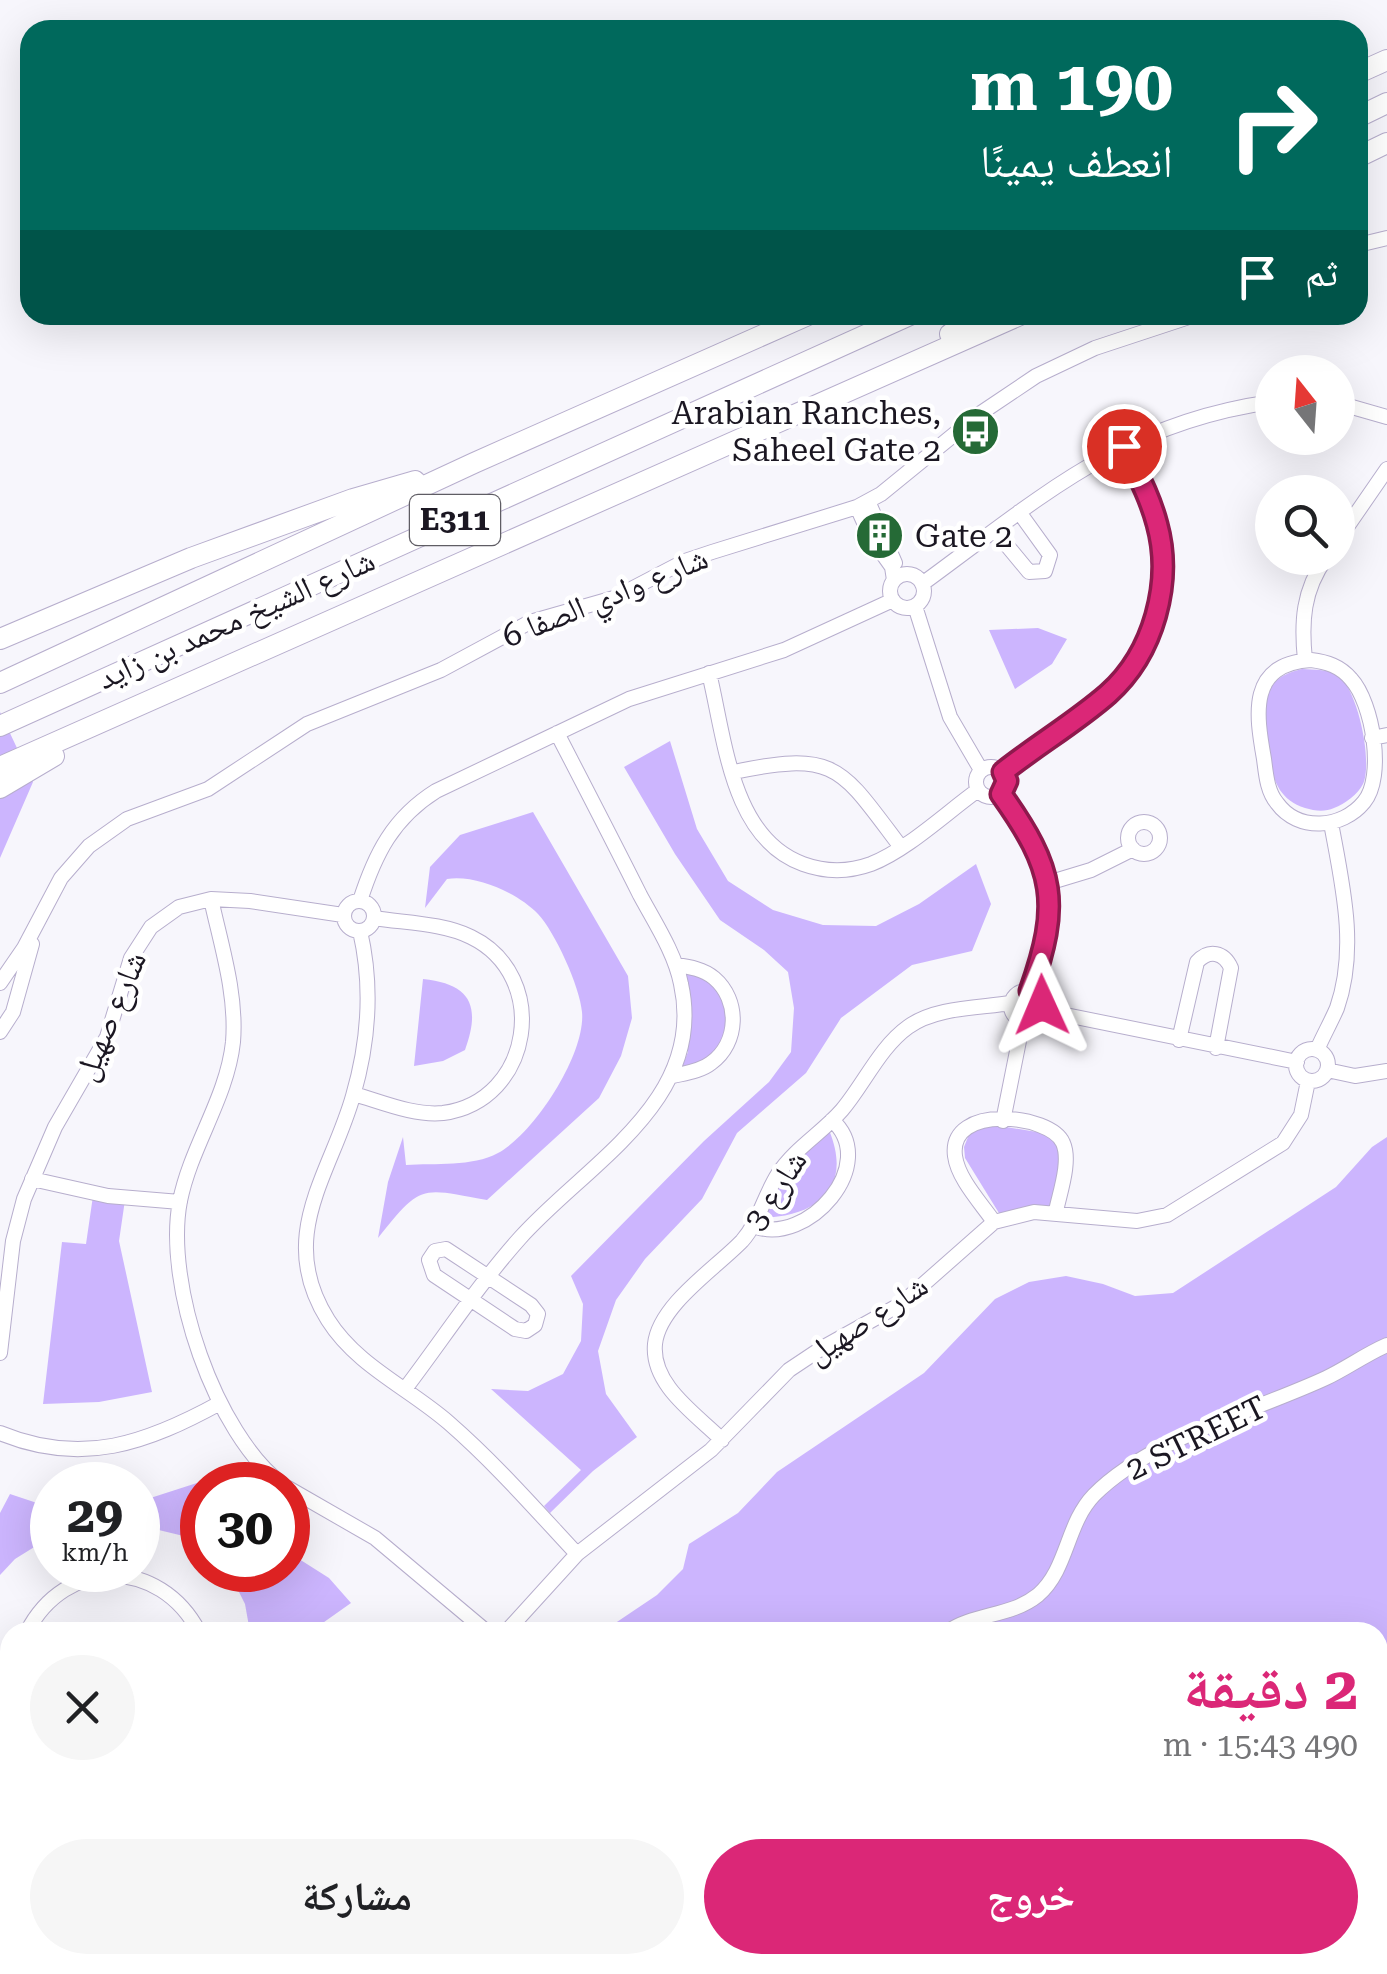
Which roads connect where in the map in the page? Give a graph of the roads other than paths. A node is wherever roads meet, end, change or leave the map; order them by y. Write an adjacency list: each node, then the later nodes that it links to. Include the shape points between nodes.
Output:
1 (785, 325): 11 (highway, شارع الشيخ محمد بن زايد / E311)
2 (888, 325): 27 (highway, شارع الشيخ محمد بن زايد / E311)
3 (967, 325): 6 (highway)
4 (997, 325): 6 (highway)
5 (1161, 325): 13 (street, شارع وادي الصفا 6, via 1036,376 978,415)
6 (833, 396): 26 (highway)
7 (1255, 406): 10 (street, via 1194,419)
8 (1355, 408): 9 (street)
9 (1387, 417)
10 (1124, 446): 14 (street); 33 (street, via 1160,541 1155,616 1111,692)
11 (474, 463): 22 (highway, via 205,552); 25 (highway, شارع الشيخ محمد بن زايد / E311)
12 (1387, 469): 15 (street)
13 (866, 511): 18 (street, via 870,536); 43 (street, شارع وادي الصفا 6, via 685,561 614,598 530,622 441,670 306,724 226,780 148,808 107,832 74,861)
14 (1020, 512): 16 (street); 16 (street, via 1048,550 1045,570 1028,572)
15 (1355, 515)
16 (994, 531): 19 (street)
17 (1313, 575): 23 (street, via 1302,621)
18 (900, 577): 19 (street, via 915,576); 20 (street, via 890,590)
19 (922, 584): 21 (street)
20 (893, 600): 21 (street); 24 (street, via 784,650)
21 (915, 606): 31 (street, via 950,717)
22 (0, 642)
23 (1305, 660): 29 (street, via 1334,666 1353,680); 37 (street, via 1268,680 1257,702 1257,723 1278,806 1297,820)
24 (709, 673): 28 (street, via 629,698); 32 (street)
25 (0, 683)
26 (150, 698): 30 (highway); 34 (highway)
27 (4, 725)
28 (557, 733): 42 (street, via 408,810 378,852); 47 (street)
29 (1379, 736): 37 (street, via 1370,793 1354,812)
30 (0, 767)
31 (981, 770): 33 (street); 35 (street)
32 (734, 772): 38 (street, via 801,761 831,770 856,788); 38 (street, via 750,820 798,862 858,868)
33 (1003, 772): 36 (street)
34 (0, 788)
35 (978, 790): 36 (street); 38 (street)
36 (1001, 794): 40 (street, via 1039,855)
37 (1331, 823): 57 (street, via 1346,951 1337,1006)
38 (900, 846)
39 (1133, 848): 40 (street)
40 (1048, 883): 49 (street, via 1049,932)
41 (211, 899): 44 (street, شارع صهيل); 66 (street, شارع صهيل, via 164,916 140,942 108,1037); 67 (street, via 233,1005 232,1046)
42 (360, 901): 44 (street, via 350,903); 45 (street)
43 (41, 915): 48 (street, شارع وادي الصفا 6); 50 (street, شارع وادي الصفا 6)
44 (344, 915): 46 (street, via 346,925)
45 (374, 918): 46 (street); 63 (street, via 450,930 483,944 511,973 524,1030 499,1084 466,1107 426,1113)
46 (360, 931): 63 (street, via 369,990)
47 (676, 965): 61 (street, via 685,1021); 61 (street, via 714,978 730,1002 732,1032 710,1064)
48 (0, 986): 50 (street)
49 (1030, 991): 51 (street); 52 (street)
50 (17, 1001): 54 (street, شارع وادي الصفا 6)
51 (1011, 1003): 53 (street); 64 (street, 3 شارع, via 934,1014 908,1027)
52 (1041, 1010): 53 (street); 55 (street)
53 (1023, 1021): 65 (street)
54 (0, 1032)
55 (1179, 1040): 56 (street); 56 (street, via 1197,962 1216,953 1231,968)
56 (1216, 1048): 58 (street)
57 (1317, 1050): 58 (street, via 1306,1050); 59 (street)
58 (1297, 1062): 62 (street)
59 (1327, 1070): 60 (street, via 1354,1076); 62 (street)
60 (1387, 1071)
61 (673, 1076): 71 (street, via 648,1114 542,1214)
62 (1308, 1080): 68 (street, شارع صهيل, via 1301,1115 1283,1143 1167,1215 1138,1221)
63 (354, 1094): 75 (street, via 314,1194 308,1261 318,1300 338,1333)
64 (832, 1120): 70 (street, 3 شارع, via 780,1172); 70 (street, via 848,1150 835,1195 790,1225)
65 (1003, 1120): 68 (street, via 1046,1128 1060,1138 1066,1155); 69 (street, via 970,1124 955,1148 958,1168)
66 (32, 1179): 67 (street, via 108,1196); 74 (street, شارع صهيل, via 16,1224)
67 (180, 1202): 76 (street, via 176,1253 184,1302)
68 (1056, 1212): 69 (street, شارع صهيل)
69 (994, 1222): 78 (street, شارع صهيل, via 901,1304 789,1370)
70 (754, 1226): 78 (street, 3 شارع, via 672,1308 655,1343 664,1381)
71 (488, 1276): 72 (street); 72 (street, via 446,1249 431,1255 430,1271); 72 (street, via 536,1309 535,1325 520,1331)
72 (471, 1300): 75 (street)
73 (1387, 1345): 86 (street, 2 STREET, via 1120,1474 1077,1518 1059,1567 1040,1594)
74 (0, 1353)
75 (405, 1389): 81 (street, via 461,1434)
76 (220, 1403): 77 (street, via 162,1434 110,1447 47,1450); 79 (street)
77 (0, 1433)
78 (722, 1440): 81 (street, شارع صهيل)
79 (261, 1462)
80 (310, 1501): 84 (street, via 376,1538)
81 (577, 1554): 85 (street, شارع صهيل)
82 (32, 1622): 83 (street, via 63,1589 116,1575 168,1594)
83 (192, 1622)
84 (475, 1622)
85 (515, 1622)
86 (969, 1622)

